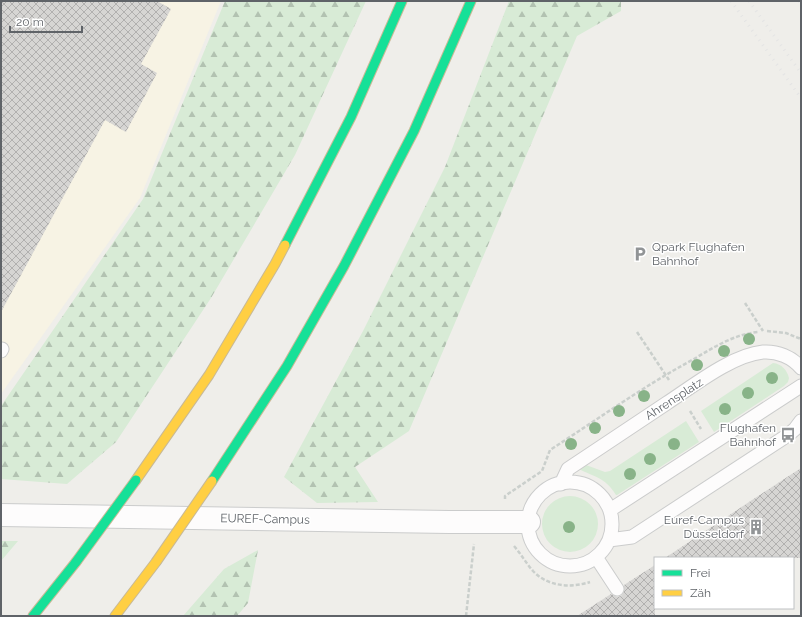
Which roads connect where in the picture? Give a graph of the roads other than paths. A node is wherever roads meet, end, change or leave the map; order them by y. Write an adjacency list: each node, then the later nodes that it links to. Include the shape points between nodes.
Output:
1 (402, 1): 13 (highway, bridge, via 351,117 275,264 209,376 76,562)
2 (471, 1): 14 (highway, bridge, via 414,132 344,266 287,366 212,481)
3 (801, 368): 6 (lane, Ahrensplatz, via 792,359 773,352 748,355 735,360 568,469)
4 (801, 386): 7 (lane)
5 (801, 421): 10 (lane, via 788,435 632,537)
6 (561, 484): 7 (lane, via 585,485 604,499); 9 (lane, via 549,489 538,499 533,506)
7 (610, 510): 10 (lane, via 612,525)
8 (1, 515): 9 (street, EUREF-Campus)
9 (529, 522): 11 (lane, via 529,531 535,547 551,561 565,566 576,566)
10 (609, 540): 11 (lane)
11 (596, 558): 12 (lane)
12 (617, 588)
13 (32, 616)
14 (115, 616)

